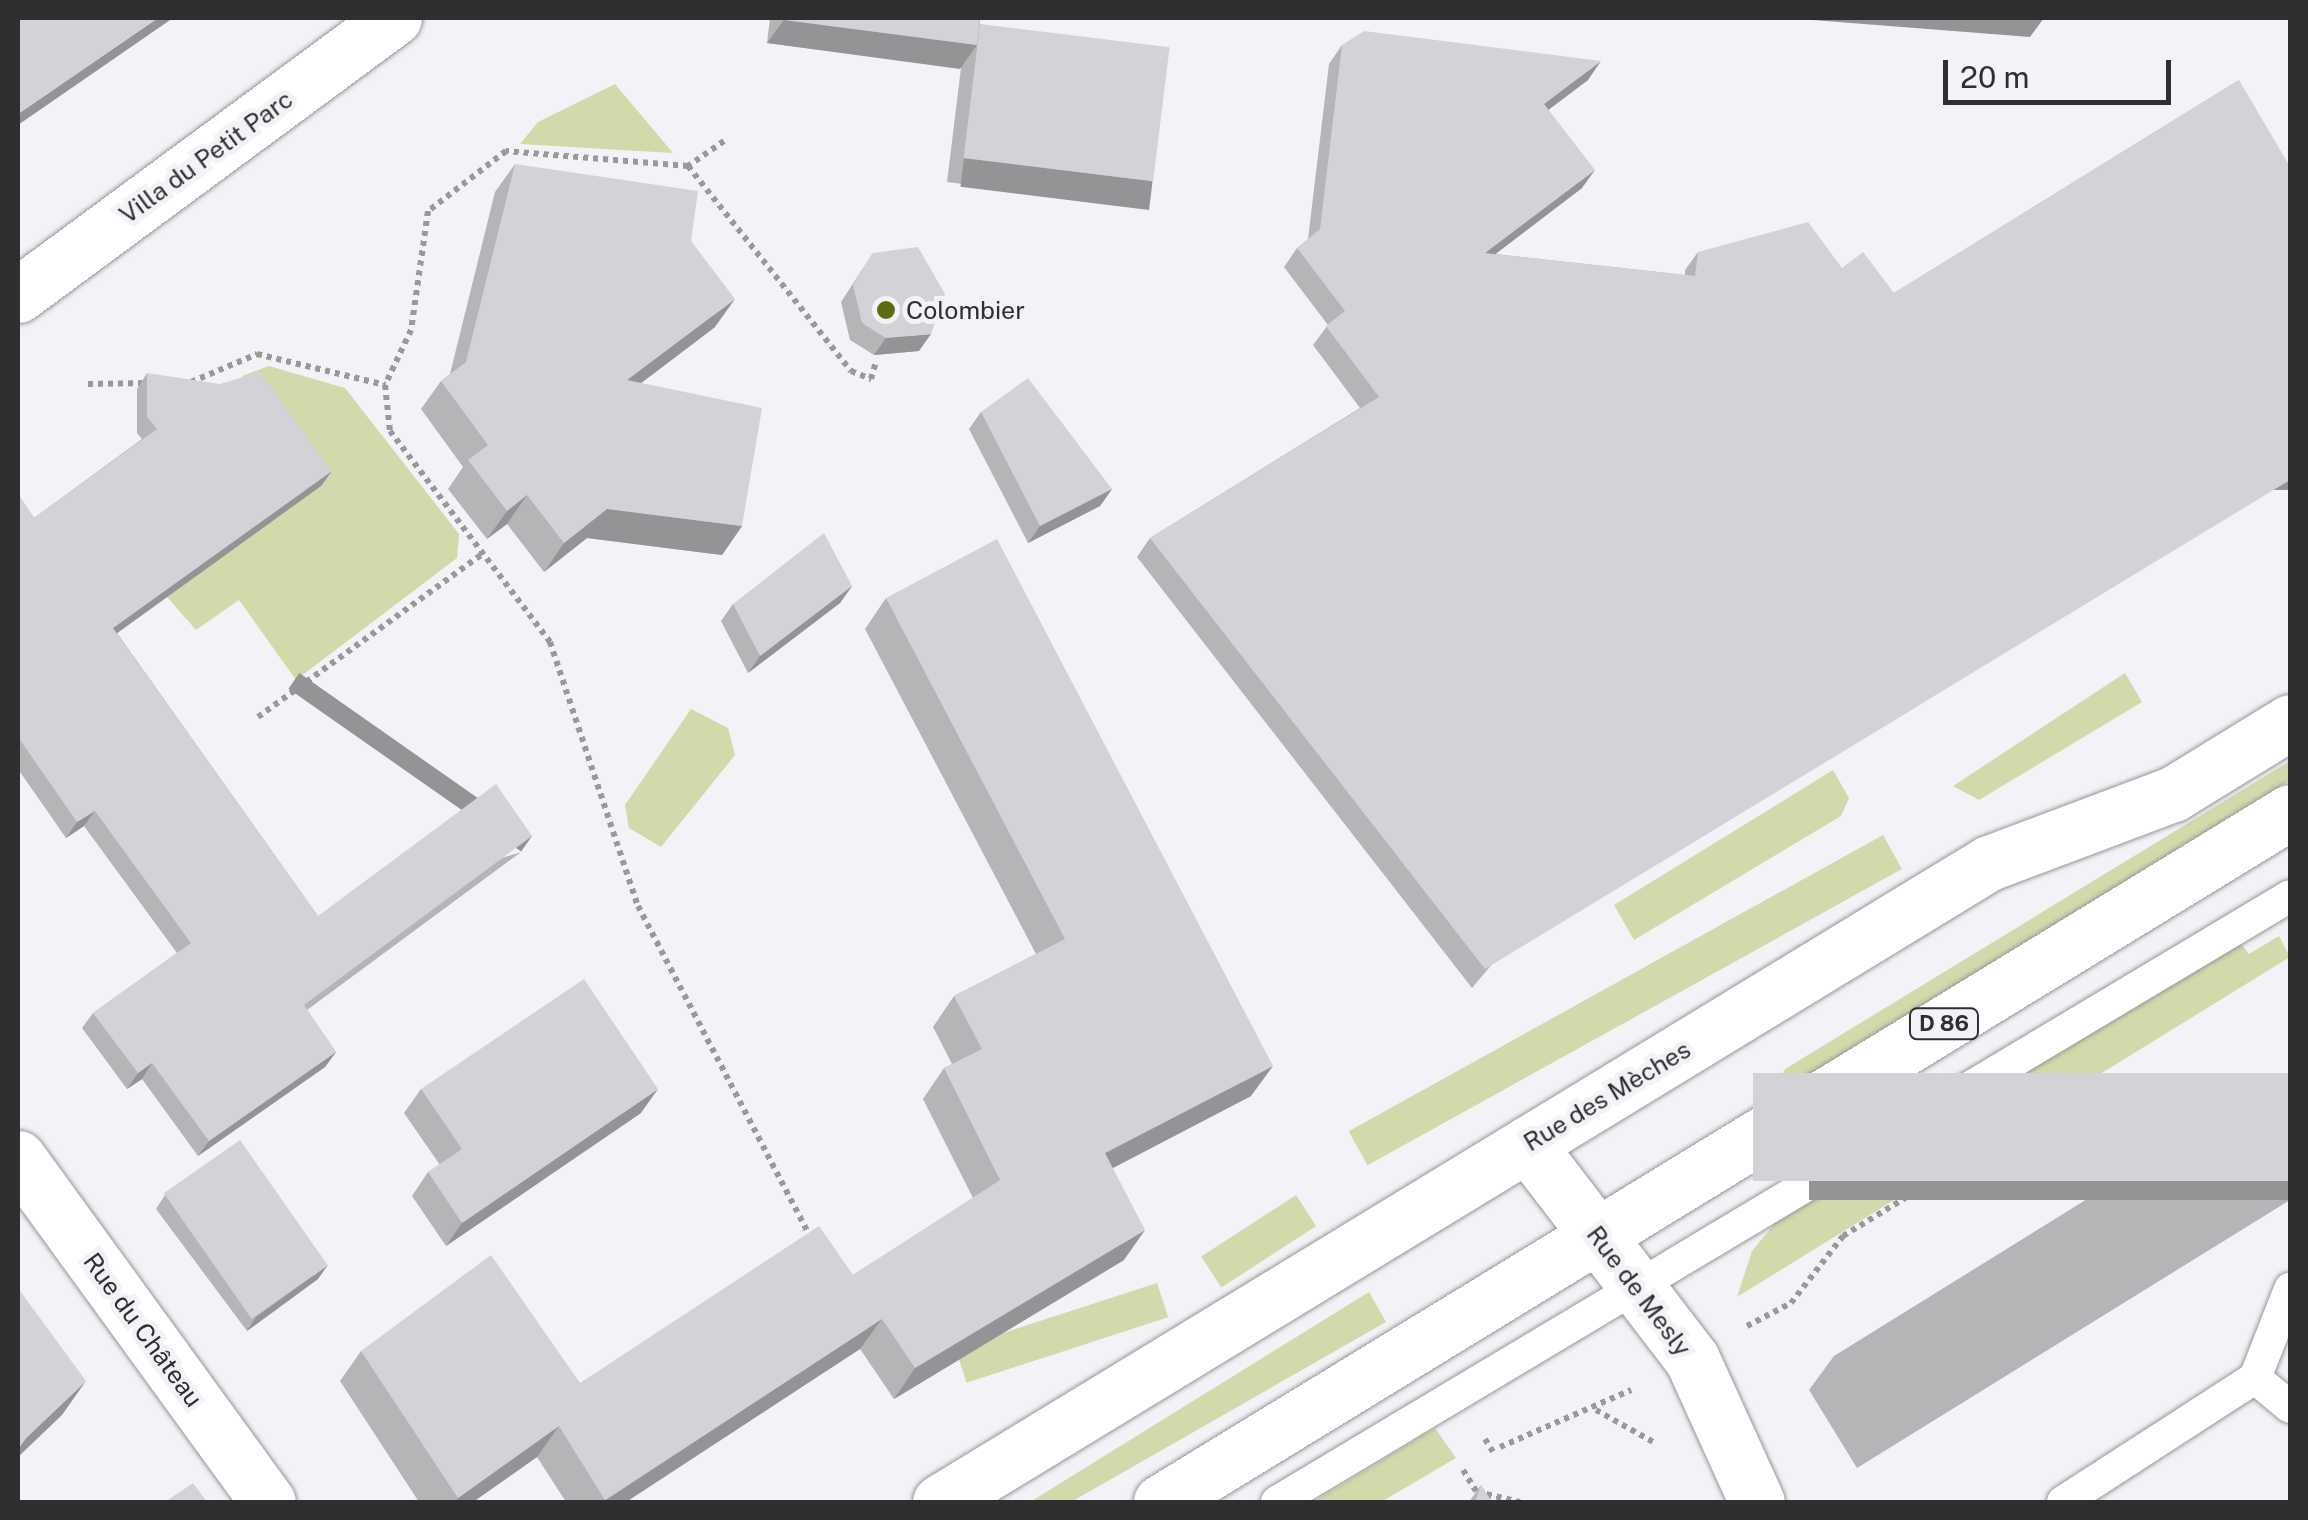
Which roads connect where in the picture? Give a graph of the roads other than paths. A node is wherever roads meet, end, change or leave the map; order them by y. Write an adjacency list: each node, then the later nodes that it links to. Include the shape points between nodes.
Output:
1 (394, 18): 2 (main road, Villa du Petit Parc)
2 (18, 296)
3 (2290, 722): 6 (main road, Rue des Mèches, via 2173,794 1989,863)
4 (2290, 812): 8 (main road, D 86)
5 (2290, 896): 9 (lane)
6 (1527, 1144): 8 (main road, Rue de Mesly); 14 (main road, Rue des Mèches)
7 (18, 1158): 13 (main road, Rue du Château)
8 (1597, 1236): 9 (main road, Rue de Mesly); 15 (main road, D 86)
9 (1639, 1283): 16 (lane); 17 (main road, Rue de Mesly, via 1692,1358)
10 (2290, 1289): 11 (lane)
11 (2255, 1378): 12 (lane); 18 (lane)
12 (2290, 1407)
13 (268, 1502)
14 (940, 1502)
15 (1162, 1502)
16 (1276, 1502)
17 (1757, 1502)
18 (2063, 1502)

